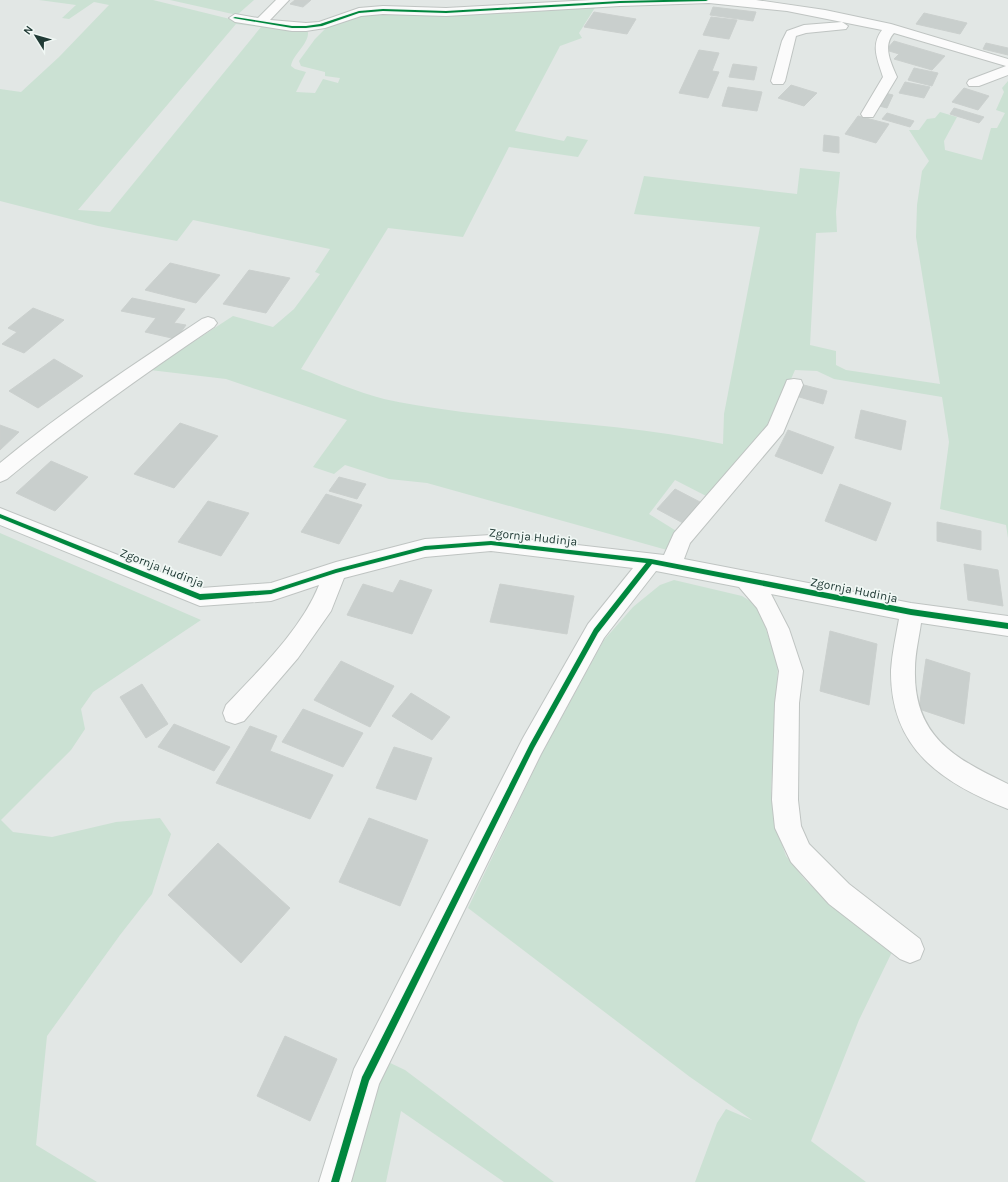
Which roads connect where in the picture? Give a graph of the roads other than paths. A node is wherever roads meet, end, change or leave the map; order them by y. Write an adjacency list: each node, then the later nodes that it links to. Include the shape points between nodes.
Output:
1 (283, 0): 7 (street)
2 (706, 0): 7 (street, via 446,12 383,10 359,12 321,25 306,27)
3 (712, 0): 5 (street, via 740,1)
4 (771, 0): 5 (street)
5 (784, 8): 8 (street)
6 (235, 18): 7 (street)
7 (261, 22)
8 (891, 28): 9 (street); 11 (street, via 839,26 804,29 791,34); 13 (street, via 884,34 880,48 890,77)
9 (1008, 63)
10 (1008, 70): 12 (street)
11 (778, 81)
12 (974, 83)
13 (868, 114)
14 (208, 323): 16 (street, via 70,418)
15 (794, 385): 18 (street, via 776,428)
16 (0, 474)
17 (0, 516): 19 (street, Zgornja Hudinja, via 200,596 271,592)
18 (661, 563): 19 (street, Zgornja Hudinja, via 491,543 425,548); 20 (street, Zgornja Hudinja); 26 (street, via 596,631 532,746 365,1080)
19 (336, 571): 23 (street, via 323,604 290,651)
20 (746, 580): 21 (street, Zgornja Hudinja); 25 (street, via 765,602 778,629 791,671 787,703 785,800 788,828 800,853 838,894)
21 (910, 612): 22 (street, Zgornja Hudinja); 24 (street, via 903,670 906,706 913,729 932,753 967,777)
22 (1008, 626)
23 (235, 713)
24 (1008, 797)
25 (910, 949)
26 (335, 1182)

